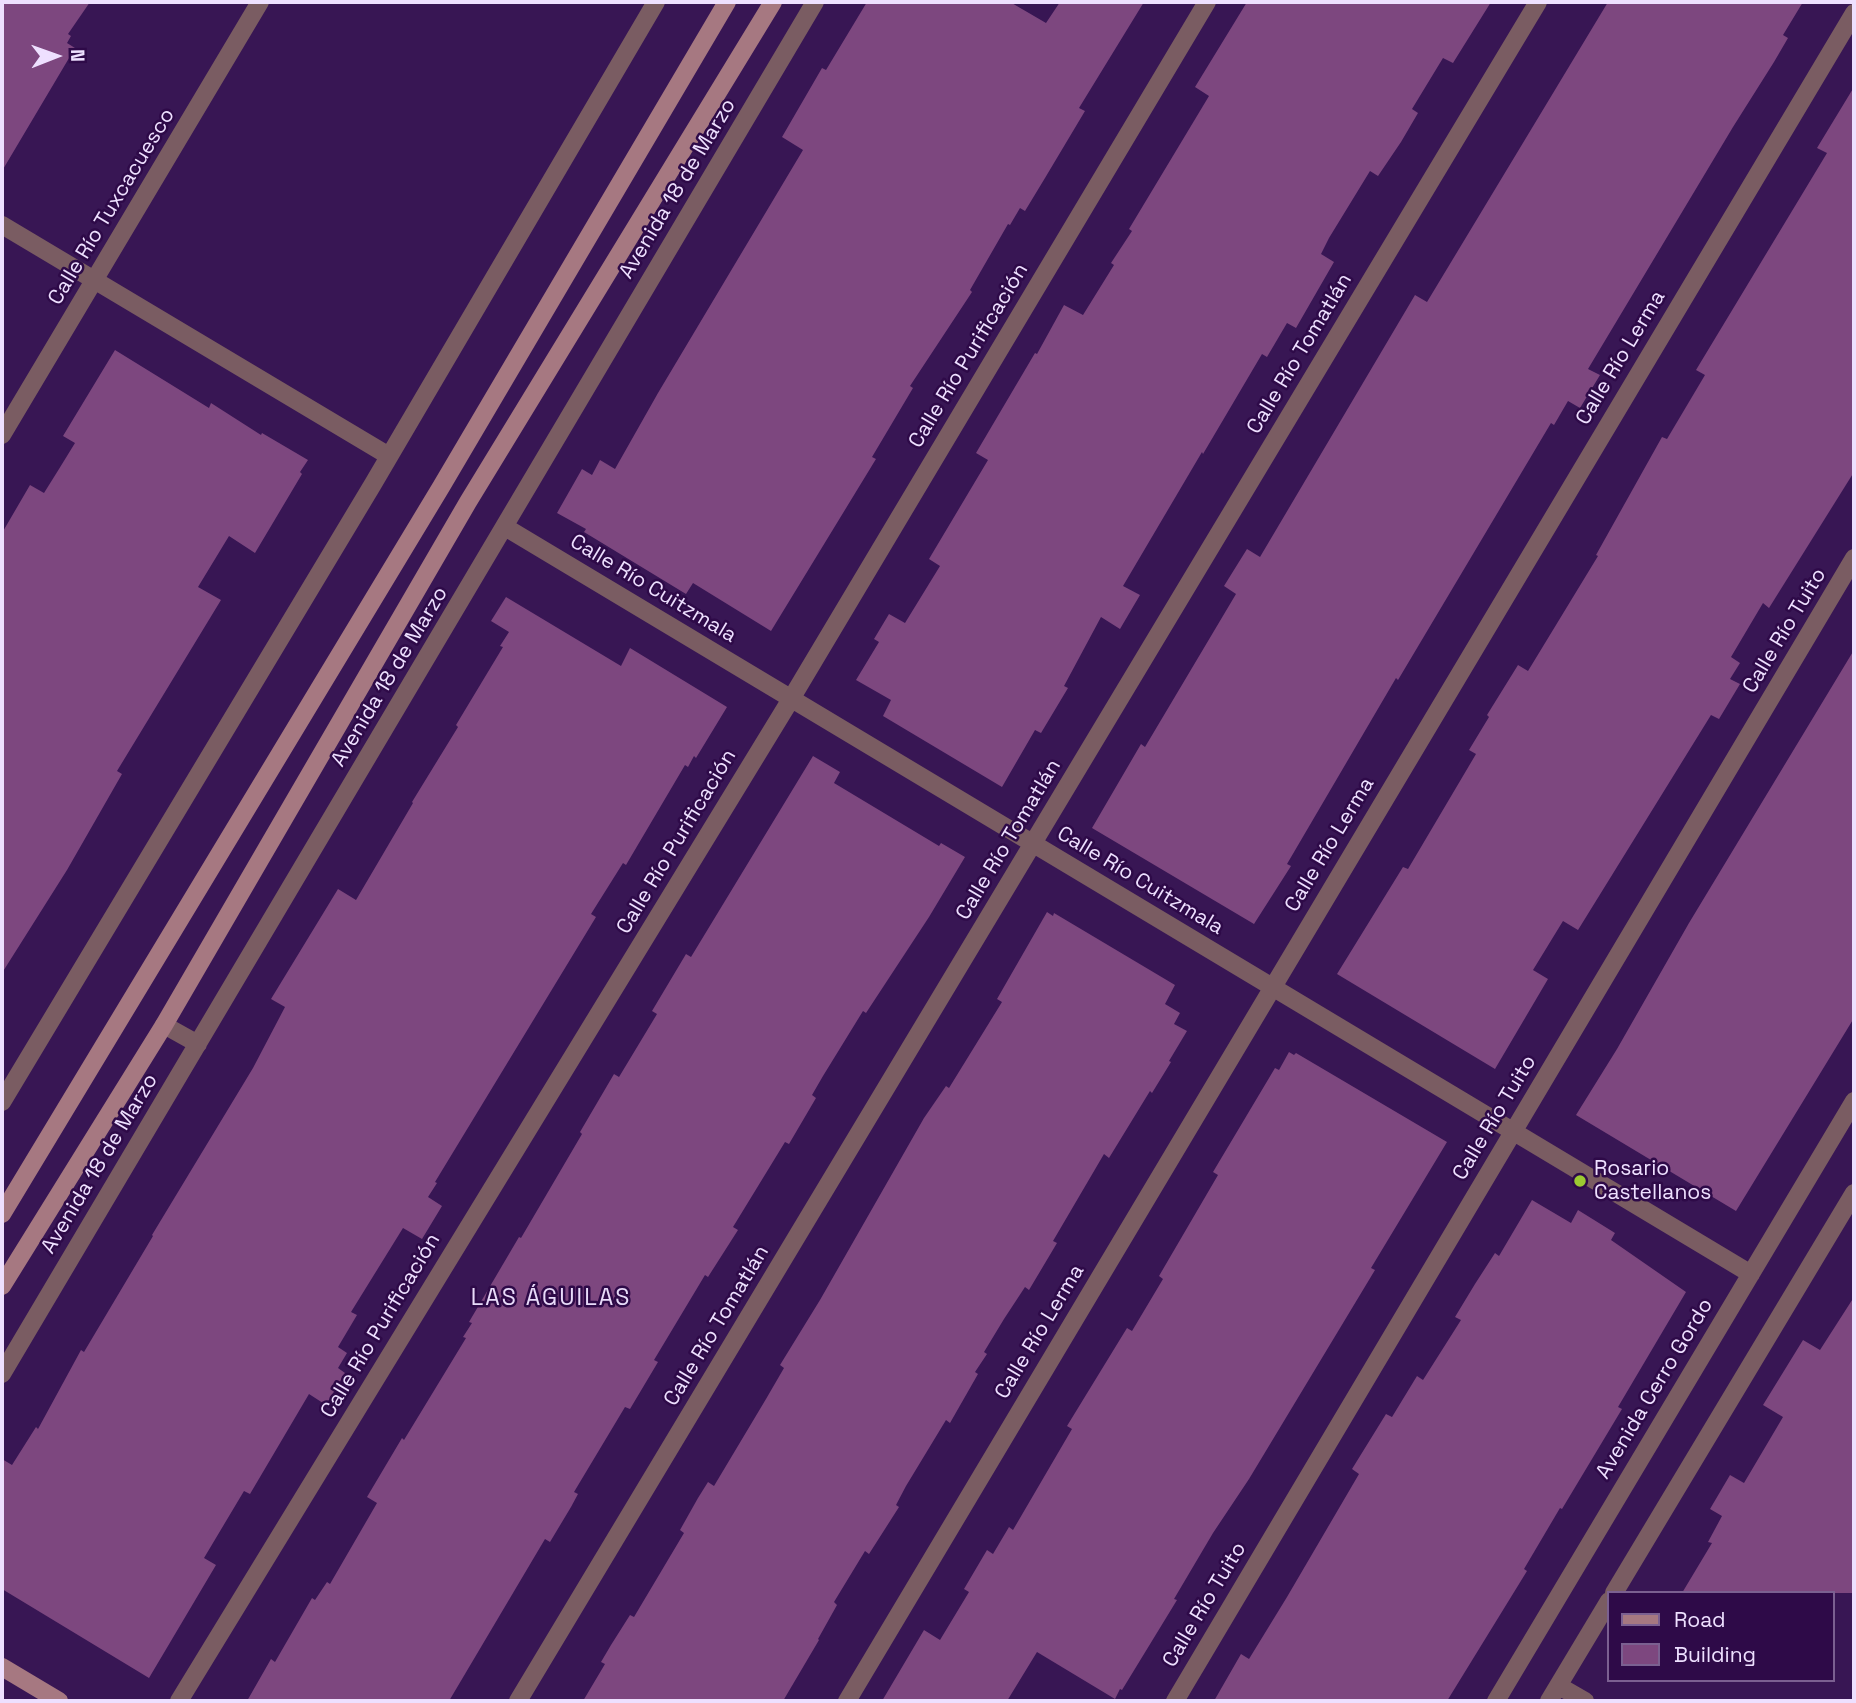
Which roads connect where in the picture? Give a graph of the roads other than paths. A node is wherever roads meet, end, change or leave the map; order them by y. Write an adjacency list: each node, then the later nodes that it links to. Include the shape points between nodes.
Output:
1 (260, 2): 10 (street, Calle Río Tuxcacuesco)
2 (656, 2): 12 (street)
3 (727, 2): 24 (main road, via 441,487)
4 (773, 2): 18 (main road, Avenida 18 de Marzo, via 468,502)
5 (815, 2): 13 (street, Avenida 18 de Marzo)
6 (1207, 2): 15 (street, Calle Río Purificación)
7 (1538, 2): 16 (street, Calle Río Tomatlán)
8 (1854, 13): 17 (street, Calle Río Lerma)
9 (2, 225): 10 (street)
10 (94, 281): 11 (street, Calle Río Tuxcacuesco); 12 (street)
11 (2, 435)
12 (389, 456): 21 (street)
13 (505, 527): 15 (street, Calle Río Cuitzmala); 19 (street, Avenida 18 de Marzo)
14 (1854, 558): 22 (street, Calle Río Tuito)
15 (791, 699): 16 (street, Calle Río Cuitzmala); 33 (street, Calle Río Purificación)
16 (1033, 844): 17 (street, Calle Río Cuitzmala); 34 (street, Calle Río Tomatlán)
17 (1272, 987): 22 (street, Calle Río Cuitzmala); 35 (street, Calle Río Lerma)
18 (164, 1025): 19 (street); 26 (main road, Avenida 18 de Marzo)
19 (198, 1044): 27 (street, Avenida 18 de Marzo)
20 (1854, 1101): 25 (street, Avenida Cerro Gordo)
21 (2, 1102)
22 (1513, 1132): 25 (street, Calle Río Cuitzmala); 36 (street, Calle Río Tuito)
23 (1854, 1193): 28 (street)
24 (2, 1214)
25 (1751, 1274): 37 (street, Avenida Cerro Gordo)
26 (2, 1286)
27 (2, 1374)
28 (1615, 1591)
29 (1608, 1603): 31 (street)
30 (2, 1667): 32 (main road)
31 (1554, 1693): 38 (street)
32 (59, 1701)
33 (179, 1701)
34 (518, 1701)
35 (847, 1701)
36 (1175, 1701)
37 (1496, 1701)
38 (1585, 1701)

